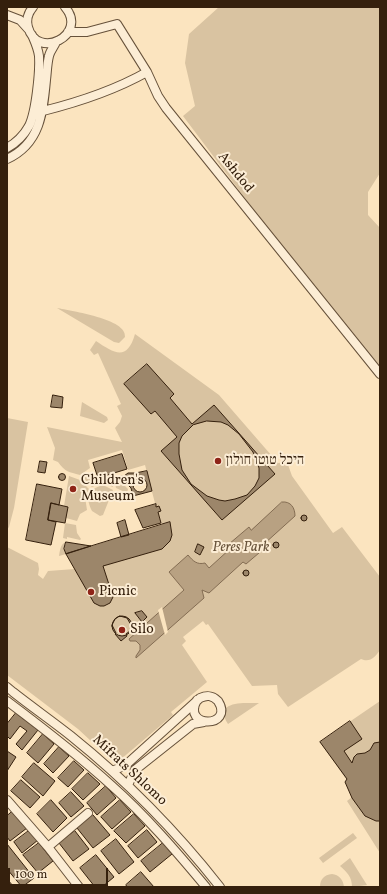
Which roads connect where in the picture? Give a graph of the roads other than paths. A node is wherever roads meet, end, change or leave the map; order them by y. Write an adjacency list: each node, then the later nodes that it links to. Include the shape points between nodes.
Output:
1 (33, 7): 5 (street, via 27,24)
2 (65, 7): 4 (street, via 71,21)
3 (7, 15): 5 (street, via 20,20)
4 (68, 32): 6 (street); 7 (street, Ashdod, via 87,32 116,24)
5 (30, 33): 6 (street, via 42,43); 9 (street, via 36,42 39,56 33,113 24,133)
6 (56, 42): 8 (street, via 49,55)
7 (147, 72): 8 (street, via 125,84); 11 (street, Ashdod, via 166,108)
8 (43, 111): 10 (street, via 41,121 26,147)
9 (7, 148)
10 (7, 159)
11 (380, 374)
12 (10, 689): 14 (street); 16 (street, Mifrats Shlomo)
13 (197, 700): 15 (street, via 194,711); 15 (street, via 209,696 216,698 221,706 216,720); 16 (street, via 124,766)
14 (7, 701): 22 (street, Mifrats Shlomo, via 63,743 112,785 161,834)
15 (204, 722): 17 (street, via 193,724 136,770)
16 (112, 771): 17 (street, Mifrats Shlomo)
17 (128, 785): 23 (street, Mifrats Shlomo, via 169,826)
18 (7, 800): 20 (street)
19 (88, 813): 20 (street)
20 (48, 847): 21 (street)
21 (79, 887)
22 (206, 887)
23 (220, 887)

